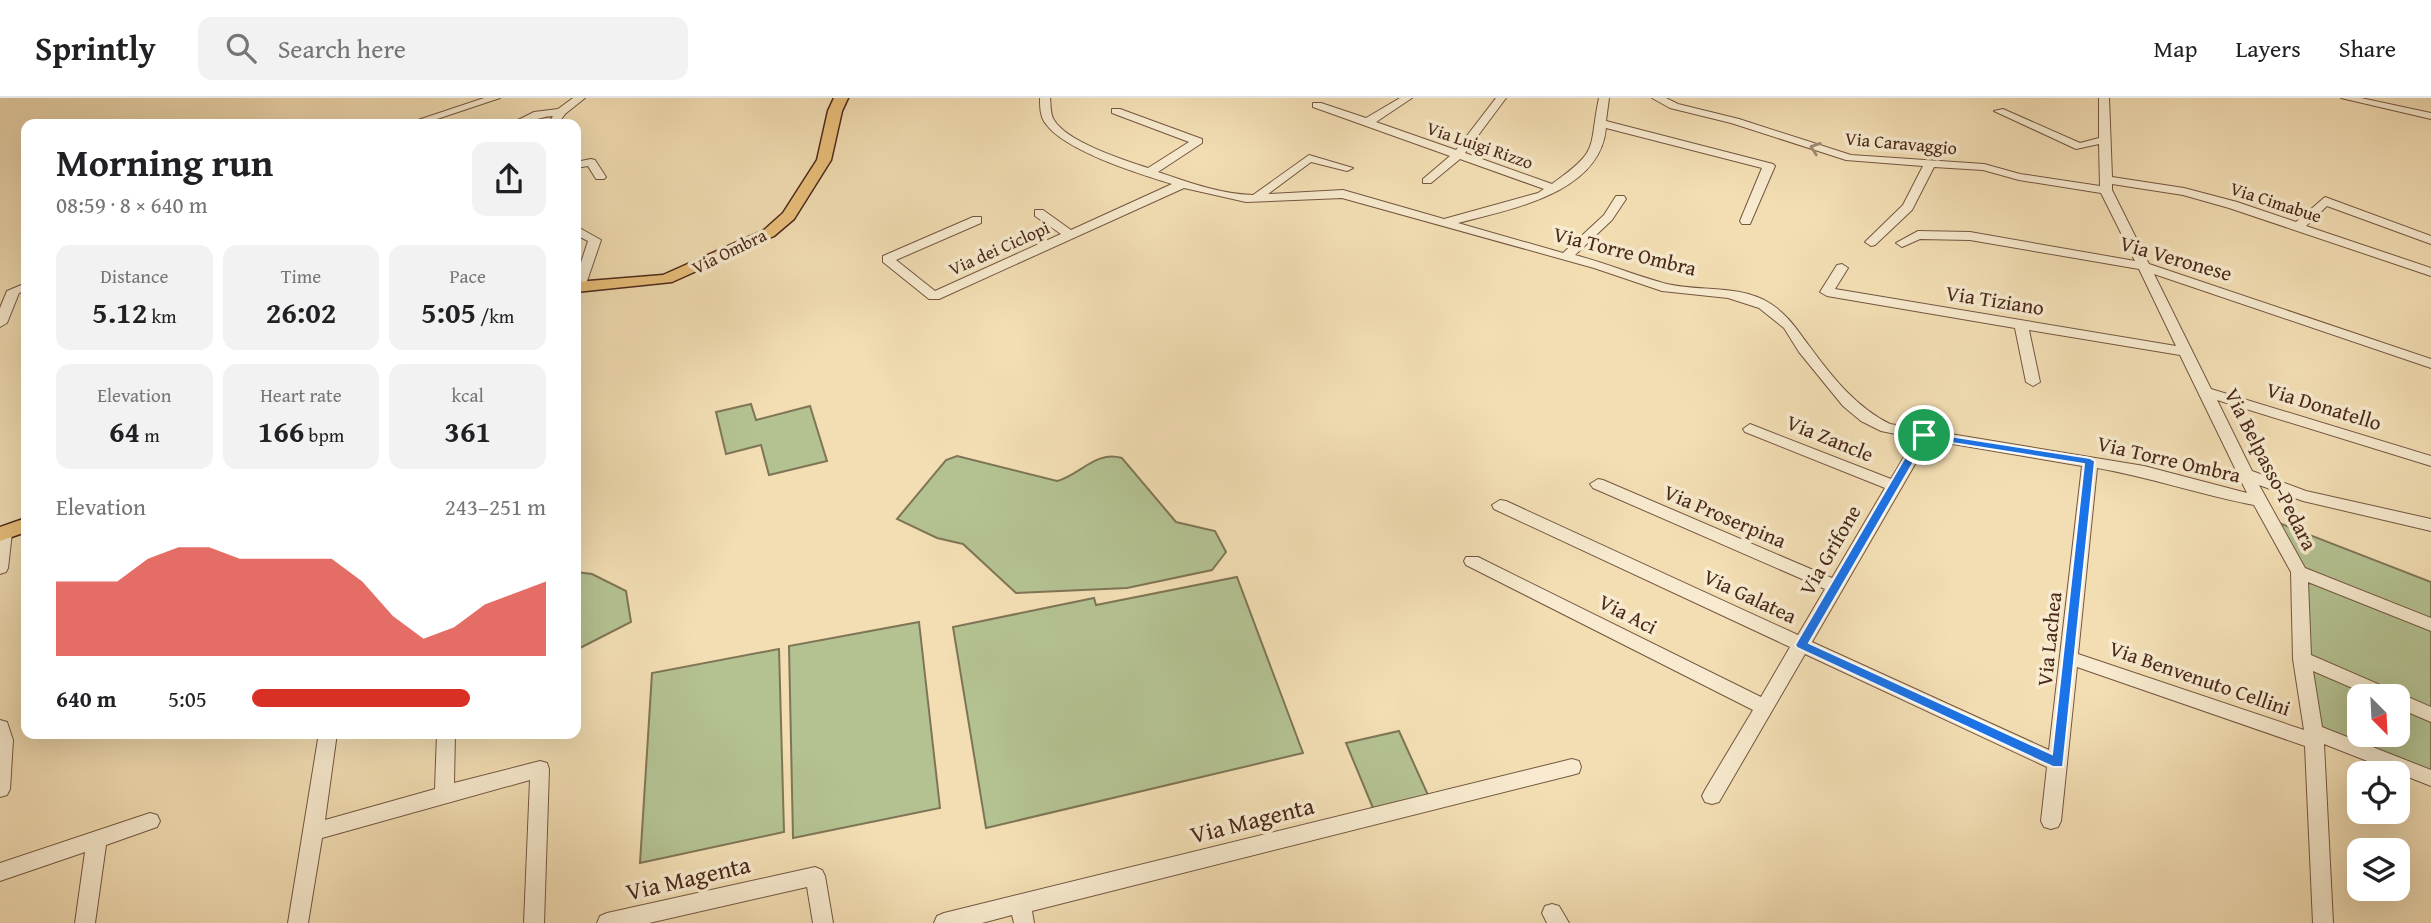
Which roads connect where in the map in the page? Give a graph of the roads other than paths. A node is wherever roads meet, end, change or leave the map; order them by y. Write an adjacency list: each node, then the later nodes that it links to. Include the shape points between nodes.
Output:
1 (495, 98): 17 (street)
2 (580, 98): 15 (street)
3 (841, 98): 50 (main road, Via Ombra, via 824,160 789,216 769,233 666,279)
4 (1045, 98): 5 (street); 27 (street, Via Torre Ombra, via 1049,121 1068,138)
5 (1053, 98)
6 (1407, 98): 20 (street)
7 (1501, 98): 23 (street)
8 (1604, 98): 21 (street)
9 (1657, 98): 24 (street, Via Caravaggio, one-way to 9, via 1850,158 1735,121 1674,107)
10 (2104, 98): 22 (street, Via Belpasso-Pedara)
11 (2346, 98): 16 (street)
12 (1317, 105): 20 (street, Via Luigi Rizzo)
13 (1116, 111): 27 (street, via 1198,141)
14 (1999, 111): 22 (street, via 2080,147)
15 (561, 112): 18 (street); 19 (street)
16 (2431, 116)
17 (427, 119)
18 (526, 119)
19 (556, 119)
20 (1366, 123): 23 (street, Via Luigi Rizzo)
21 (1600, 123): 32 (street, via 1592,156); 37 (street, via 1769,166)
22 (2105, 141): 31 (street, Via Belpasso-Pedara)
23 (1457, 156): 29 (street); 32 (street, Via Luigi Rizzo)
24 (1930, 163): 31 (street, Via Caravaggio); 43 (street, via 1908,207)
25 (581, 164): 28 (street, via 591,162)
26 (1347, 168): 33 (street, via 1309,159)
27 (1150, 172): 30 (street, Via Torre Ombra)
28 (600, 177)
29 (1427, 181)
30 (1185, 183): 33 (street, Via Torre Ombra); 41 (street, Via dei Ciclopi)
31 (2106, 185): 39 (street, Via Cimabue, via 2194,195); 46 (street, Via Belpasso-Pedara)
32 (1553, 188): 38 (street, via 1542,196)
33 (1256, 198): 38 (street, Via Torre Ombra, via 1343,194)
34 (1620, 199): 45 (street)
35 (1039, 213): 41 (street)
36 (977, 220): 41 (street, Via dei Ciclopi, via 887,259 934,296)
37 (1746, 221)
38 (1443, 223): 45 (street, Via Torre Ombra)
39 (2298, 227): 42 (street, via 2325,201); 48 (street, Via Cimabue)
40 (581, 232): 49 (street, via 595,240)
41 (1071, 235)
42 (2431, 240)
43 (1871, 242)
44 (1902, 243): 46 (street, Via Veronese, via 1918,235 1970,236)
45 (1566, 257): 59 (street, Via Torre Ombra, via 1667,288 1728,294 1764,305 1789,325 1856,410 1886,428)
46 (2142, 266): 54 (street, Via Belpasso-Pedara); 55 (street, Via Veronese)
47 (1842, 268): 53 (street, Via Tiziano, via 1827,292)
48 (2431, 272)
49 (581, 277)
50 (581, 287)
51 (21, 289): 52 (street, via 14,291)
52 (0, 323)
53 (2021, 326): 54 (street, Via Tiziano); 56 (street)
54 (2185, 352): 57 (street, Via Belpasso-Pedara)
55 (2431, 364)
56 (2033, 382)
57 (2205, 392): 61 (street, Via Donatello); 62 (street, Via Belpasso-Pedara)
58 (1750, 429): 64 (street, Via Zancle)
59 (1924, 435): 60 (street, Via Torre Ombra); 64 (street, Via Grifone)
60 (2090, 461): 65 (street, Via Torre Ombra); 76 (street, Via Lachea)
61 (2431, 461)
62 (2247, 475): 65 (street, Via Belpasso-Pedara); 67 (street, via 2303,496)
63 (1598, 484): 73 (street, Via Proserpina)
64 (1894, 486): 73 (street, Via Grifone)
65 (2259, 500): 72 (street, Via Belpasso-Pedara)
66 (1500, 505): 75 (street, Via Galatea)
67 (2431, 525)
68 (21, 526): 69 (main road)
69 (2, 534): 71 (street)
70 (1472, 561): 80 (street, Via Aci)
71 (0, 568)
72 (2299, 572): 74 (street); 77 (street, Via Belpasso-Pedara)
73 (1835, 586): 75 (street, Via Grifone)
74 (2431, 625)
75 (1801, 645): 80 (street, Via Grifone); 86 (street, Via Galatea)
76 (2070, 657): 83 (street, Via Benvenuto Cellini); 86 (street, Via Lachea)
77 (2302, 659): 78 (street); 83 (street, Via Belpasso-Pedara)
78 (2360, 684)
79 (2410, 705): 81 (street)
80 (1764, 707): 91 (street, Via Grifone)
81 (2431, 715)
82 (0, 727): 89 (street, via 4,740)
83 (2314, 736): 88 (street, Via Benvenuto Cellini); 104 (street, Via Belpasso-Pedara)
84 (327, 739): 94 (street)
85 (446, 739): 90 (street)
86 (2058, 763): 93 (street, Via Lachea)
87 (1572, 767): 97 (street, Via Magenta)
88 (2431, 778)
89 (0, 789)
90 (444, 794): 94 (street); 100 (street, via 540,769)
91 (1712, 796)
92 (150, 821): 95 (street)
93 (2051, 821)
94 (313, 832): 99 (street)
95 (97, 839): 96 (street); 98 (street)
96 (0, 872)
97 (1022, 914): 103 (street, Via Magenta)
98 (85, 923)
99 (298, 923)
100 (534, 923)
101 (607, 923): 102 (street, Via Magenta, via 815,876)
102 (823, 923)
103 (944, 923)
104 (2323, 923)

